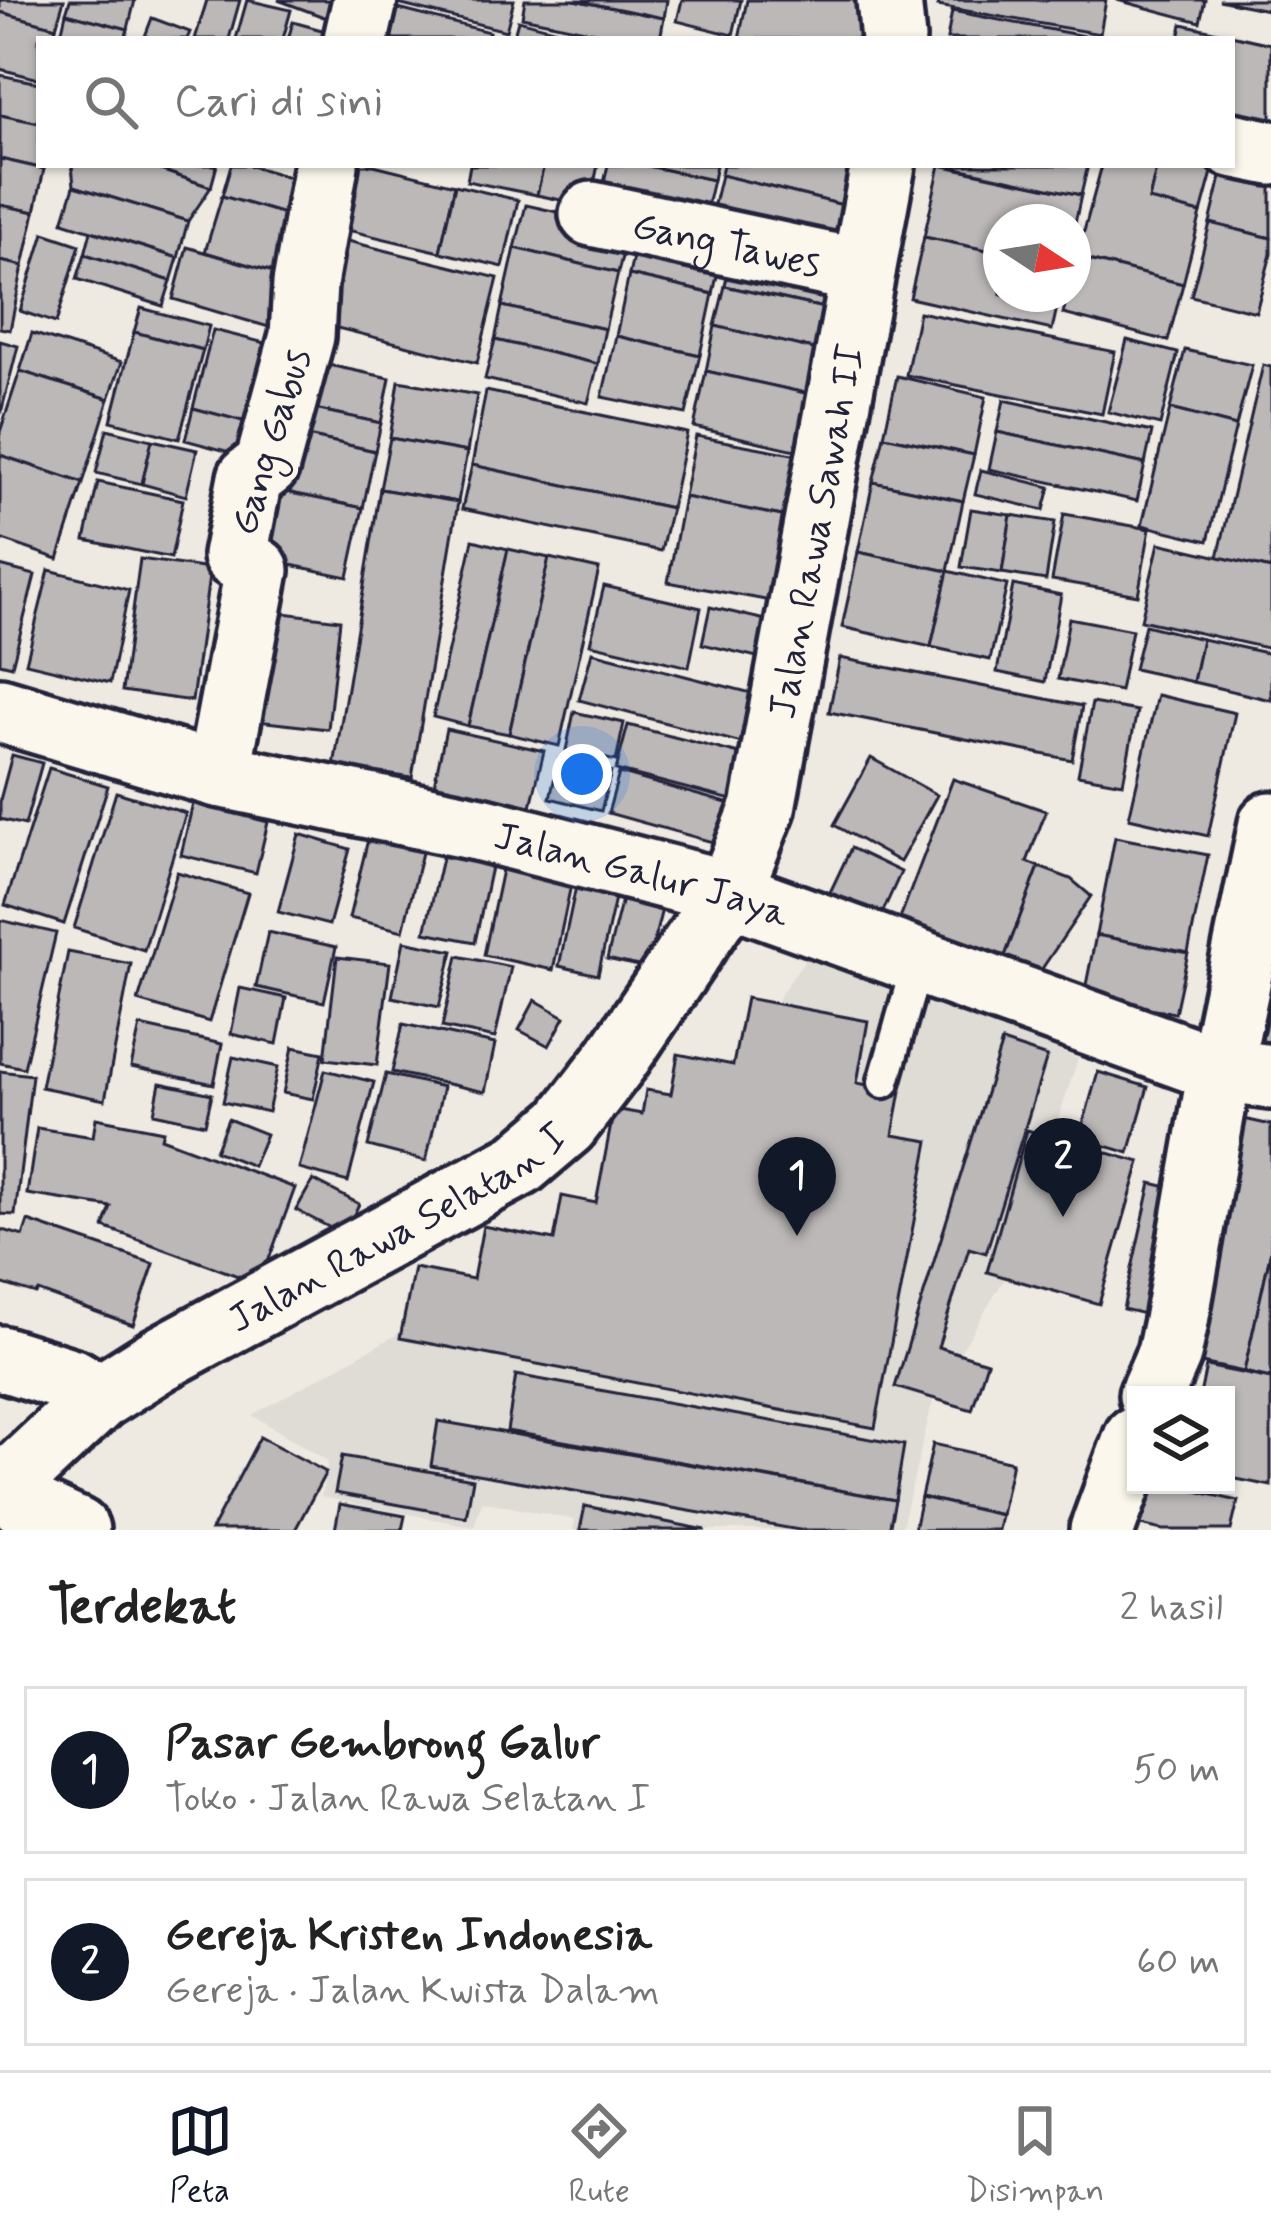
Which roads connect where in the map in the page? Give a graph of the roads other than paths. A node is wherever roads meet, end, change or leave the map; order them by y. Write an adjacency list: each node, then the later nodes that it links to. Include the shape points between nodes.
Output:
1 (365, 0): 3 (street)
2 (889, 0): 4 (street)
3 (357, 36)
4 (893, 36)
5 (1235, 146): 6 (street)
6 (1271, 153)
7 (325, 168): 12 (street, Gang Gabus, via 302,337 267,465 250,478 235,556 257,570)
8 (882, 168): 10 (street, Jalan Rawa Sawah II)
9 (592, 214): 10 (street, Gang Tawes)
10 (863, 272): 14 (street, Jalan Rawa Sawah II, via 763,808)
11 (4, 728): 12 (street, Jalan Galur Jaya)
12 (218, 775): 14 (street, Jalan Galur Jaya)
13 (1271, 824): 16 (street)
14 (729, 893): 15 (street, Jalan Galur Jaya); 20 (street, Jalan Rawa Selatan I, via 566,1126 520,1164)
15 (918, 961): 16 (street, Jalan Galur Jaya); 17 (lane)
16 (1245, 1073): 19 (street)
17 (884, 1082)
18 (0, 1358): 20 (street)
19 (1155, 1386)
20 (100, 1397): 22 (street, Jalan Rawa Selatan I)
21 (1127, 1462): 24 (street)
22 (1, 1490): 23 (street)
23 (77, 1530)
24 (1102, 1530)

